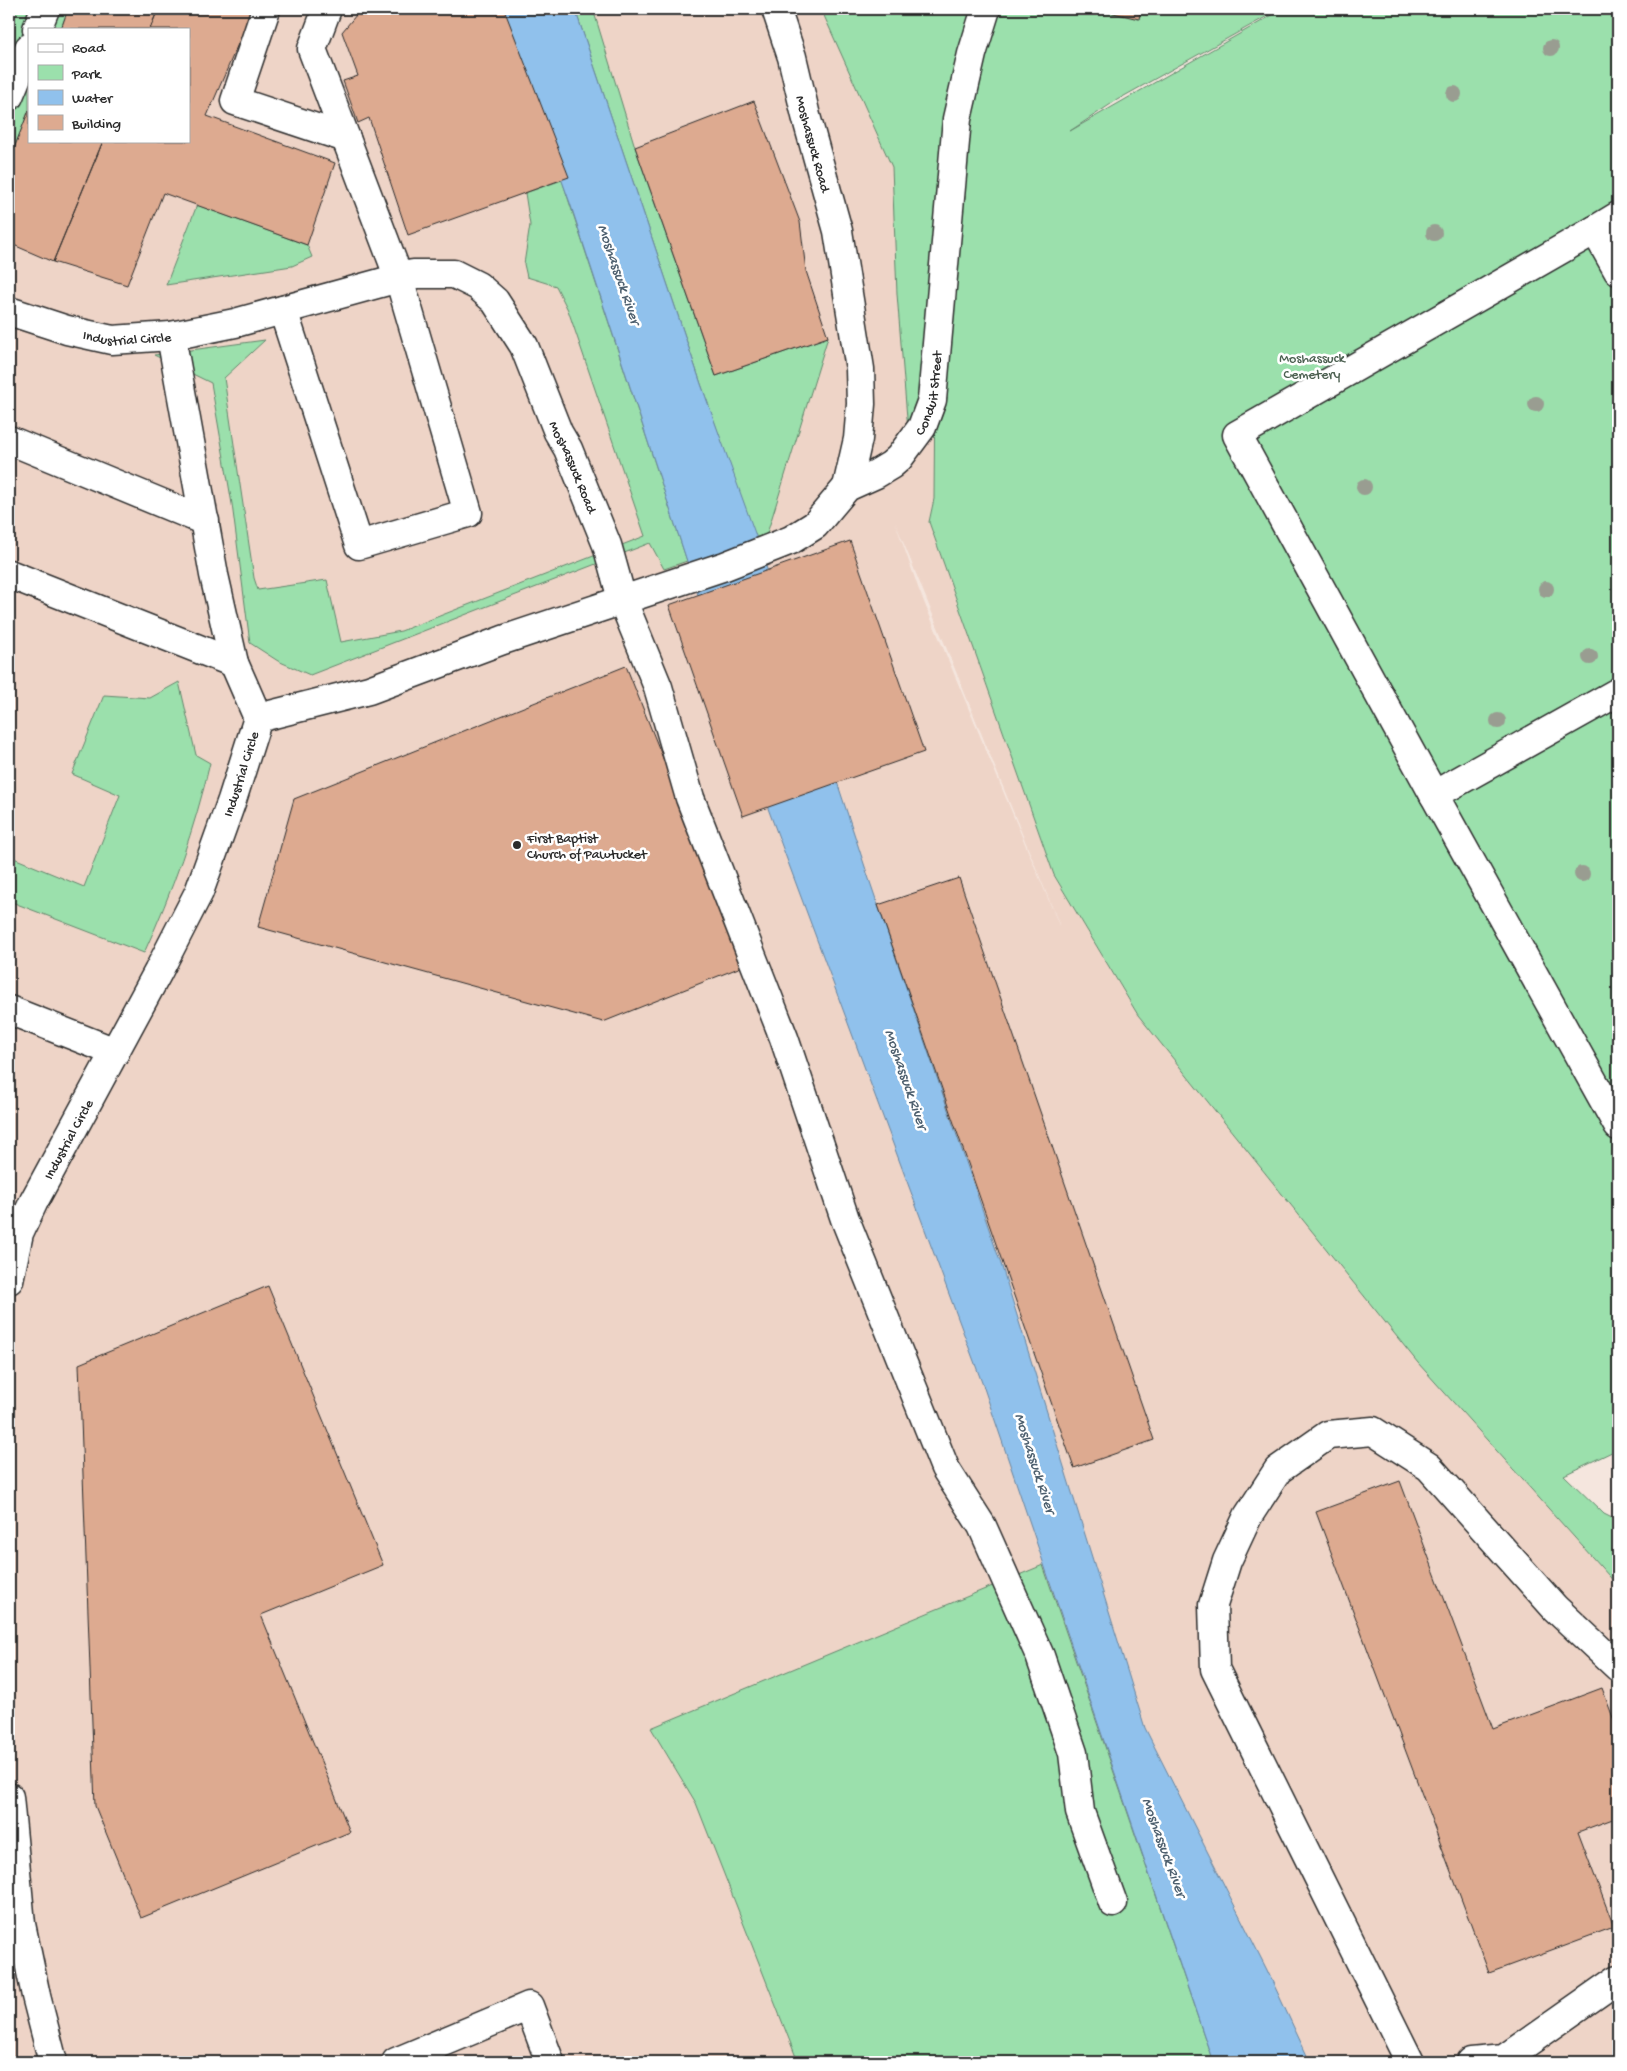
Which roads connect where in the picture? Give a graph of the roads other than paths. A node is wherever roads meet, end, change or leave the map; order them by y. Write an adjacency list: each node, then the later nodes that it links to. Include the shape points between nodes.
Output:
1 (45, 9): 6 (street)
2 (266, 9): 9 (street, via 235,101)
3 (326, 9): 9 (street, via 312,49)
4 (776, 9): 18 (street, Moshassuck Road, via 838,231 860,369 858,439)
5 (986, 9): 18 (street, Conduit Street, via 957,119 932,400 922,426 899,458 891,466)
6 (37, 28)
7 (28, 50): 8 (street)
8 (9, 96)
9 (346, 138): 13 (street)
10 (1618, 216): 11 (street)
11 (1595, 230): 12 (street); 25 (street, via 1237,435)
12 (1618, 271)
13 (399, 278): 14 (street, Moshassuck Road); 14 (street, via 468,513 359,545); 21 (street, Moshassuck Road, via 413,274 454,274 478,286 495,301 524,346 558,432 568,449 607,545)
14 (283, 310): 16 (street, Moshassuck Road)
15 (9, 311): 16 (street, Industrial Circle, via 67,330 112,340)
16 (171, 336): 19 (street, Industrial Circle)
17 (9, 440): 19 (street)
18 (847, 487): 21 (street, Conduit Street, via 815,525 791,540 725,566)
19 (205, 521): 22 (street, Industrial Circle)
20 (9, 574): 22 (street)
21 (622, 599): 24 (street, via 369,690); 32 (street, Moshassuck Road, via 658,687 690,798 784,1038 845,1219 945,1468 982,1526 1040,1656 1073,1752 1080,1812)
22 (234, 663): 24 (street, Industrial Circle)
23 (1618, 692): 25 (street)
24 (258, 718): 27 (street, Industrial Circle, via 199,892)
25 (1434, 795): 28 (street)
26 (9, 1010): 27 (street)
27 (115, 1052): 29 (street, Industrial Circle, via 19,1233)
28 (1618, 1126)
29 (9, 1280)
30 (1618, 1667): 37 (street, via 1555,1608 1429,1467 1374,1430 1328,1435 1278,1470 1248,1516 1227,1561 1213,1605 1215,1669)
31 (9, 1797): 34 (street, via 21,1924)
32 (1112, 1903)
33 (1618, 1979): 38 (street, via 1504,2059)
34 (53, 2062)
35 (396, 2062): 36 (street, via 529,2006)
36 (550, 2062)
37 (1410, 2062)
38 (1471, 2062)

